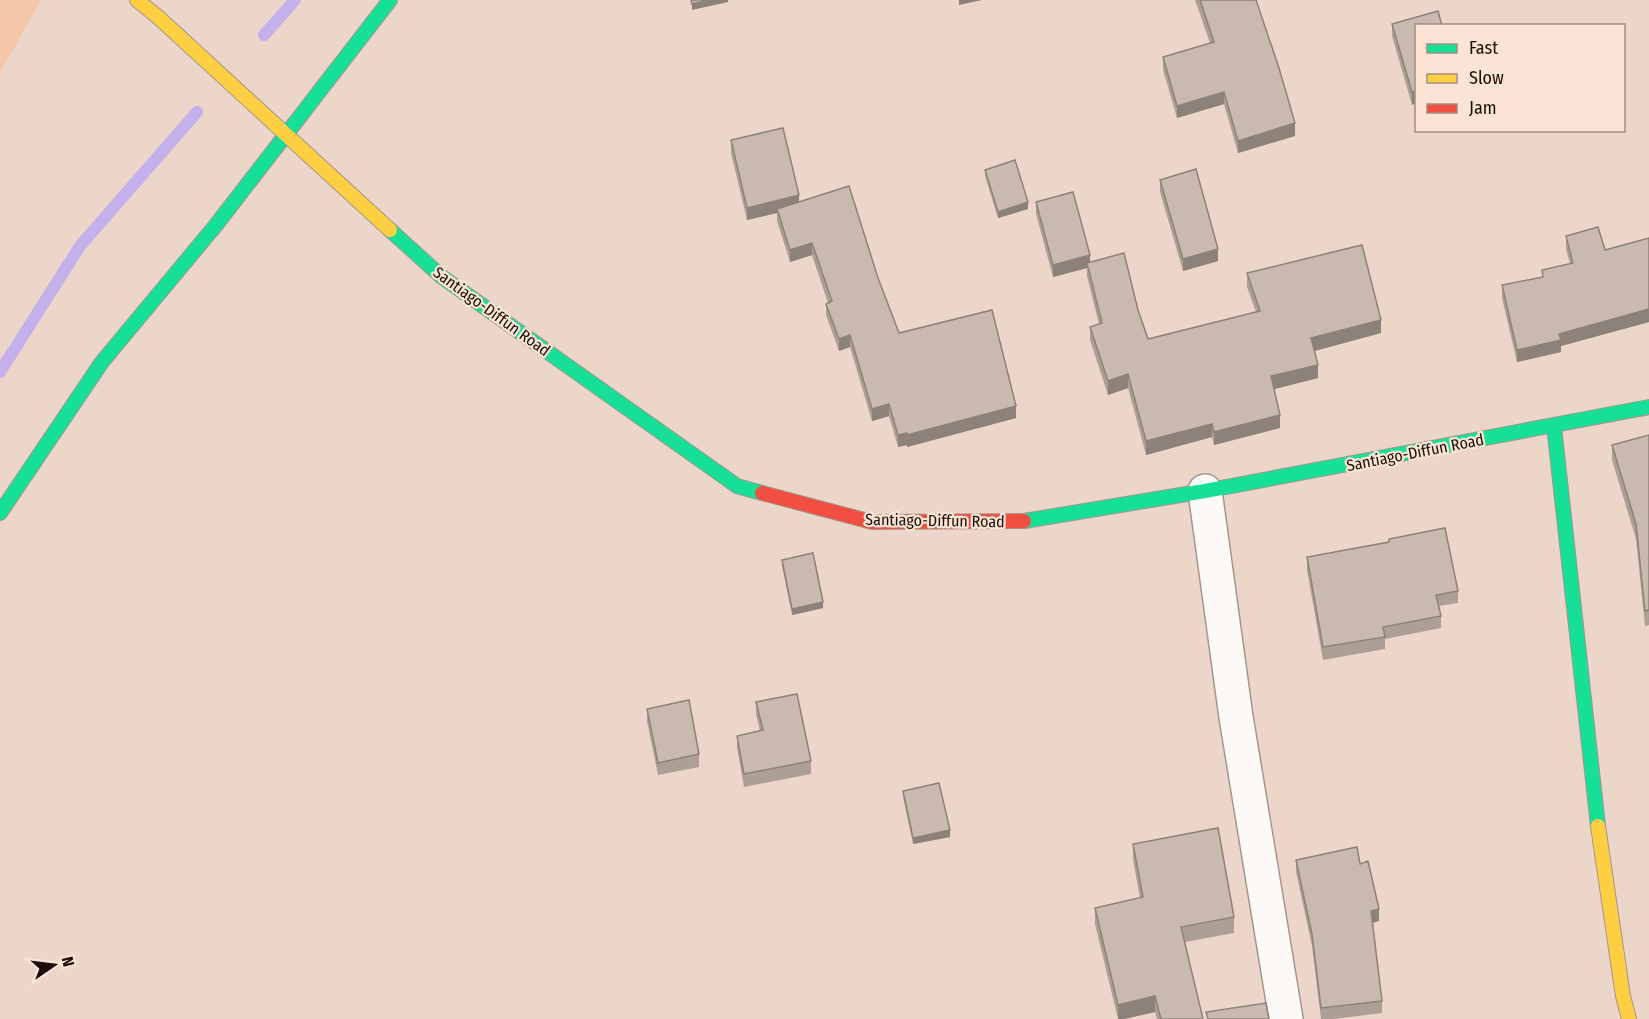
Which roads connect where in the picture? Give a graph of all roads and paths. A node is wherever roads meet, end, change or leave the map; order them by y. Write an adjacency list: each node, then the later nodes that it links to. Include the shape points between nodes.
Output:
1 (136, 0): 3 (main road, Santiago-Diffun Road)
2 (390, 0): 3 (main road)
3 (285, 135): 6 (main road, Santiago-Diffun Road, via 442,277 737,486 872,522 1028,521); 7 (main road, via 102,362)
4 (1649, 407): 5 (main road, Santiago-Diffun Road)
5 (1554, 426): 6 (main road, Santiago-Diffun Road); 9 (main road, via 1601,853)
6 (1205, 492): 8 (street, via 1236,717)
7 (0, 513)
8 (1286, 1019)
9 (1629, 1019)

